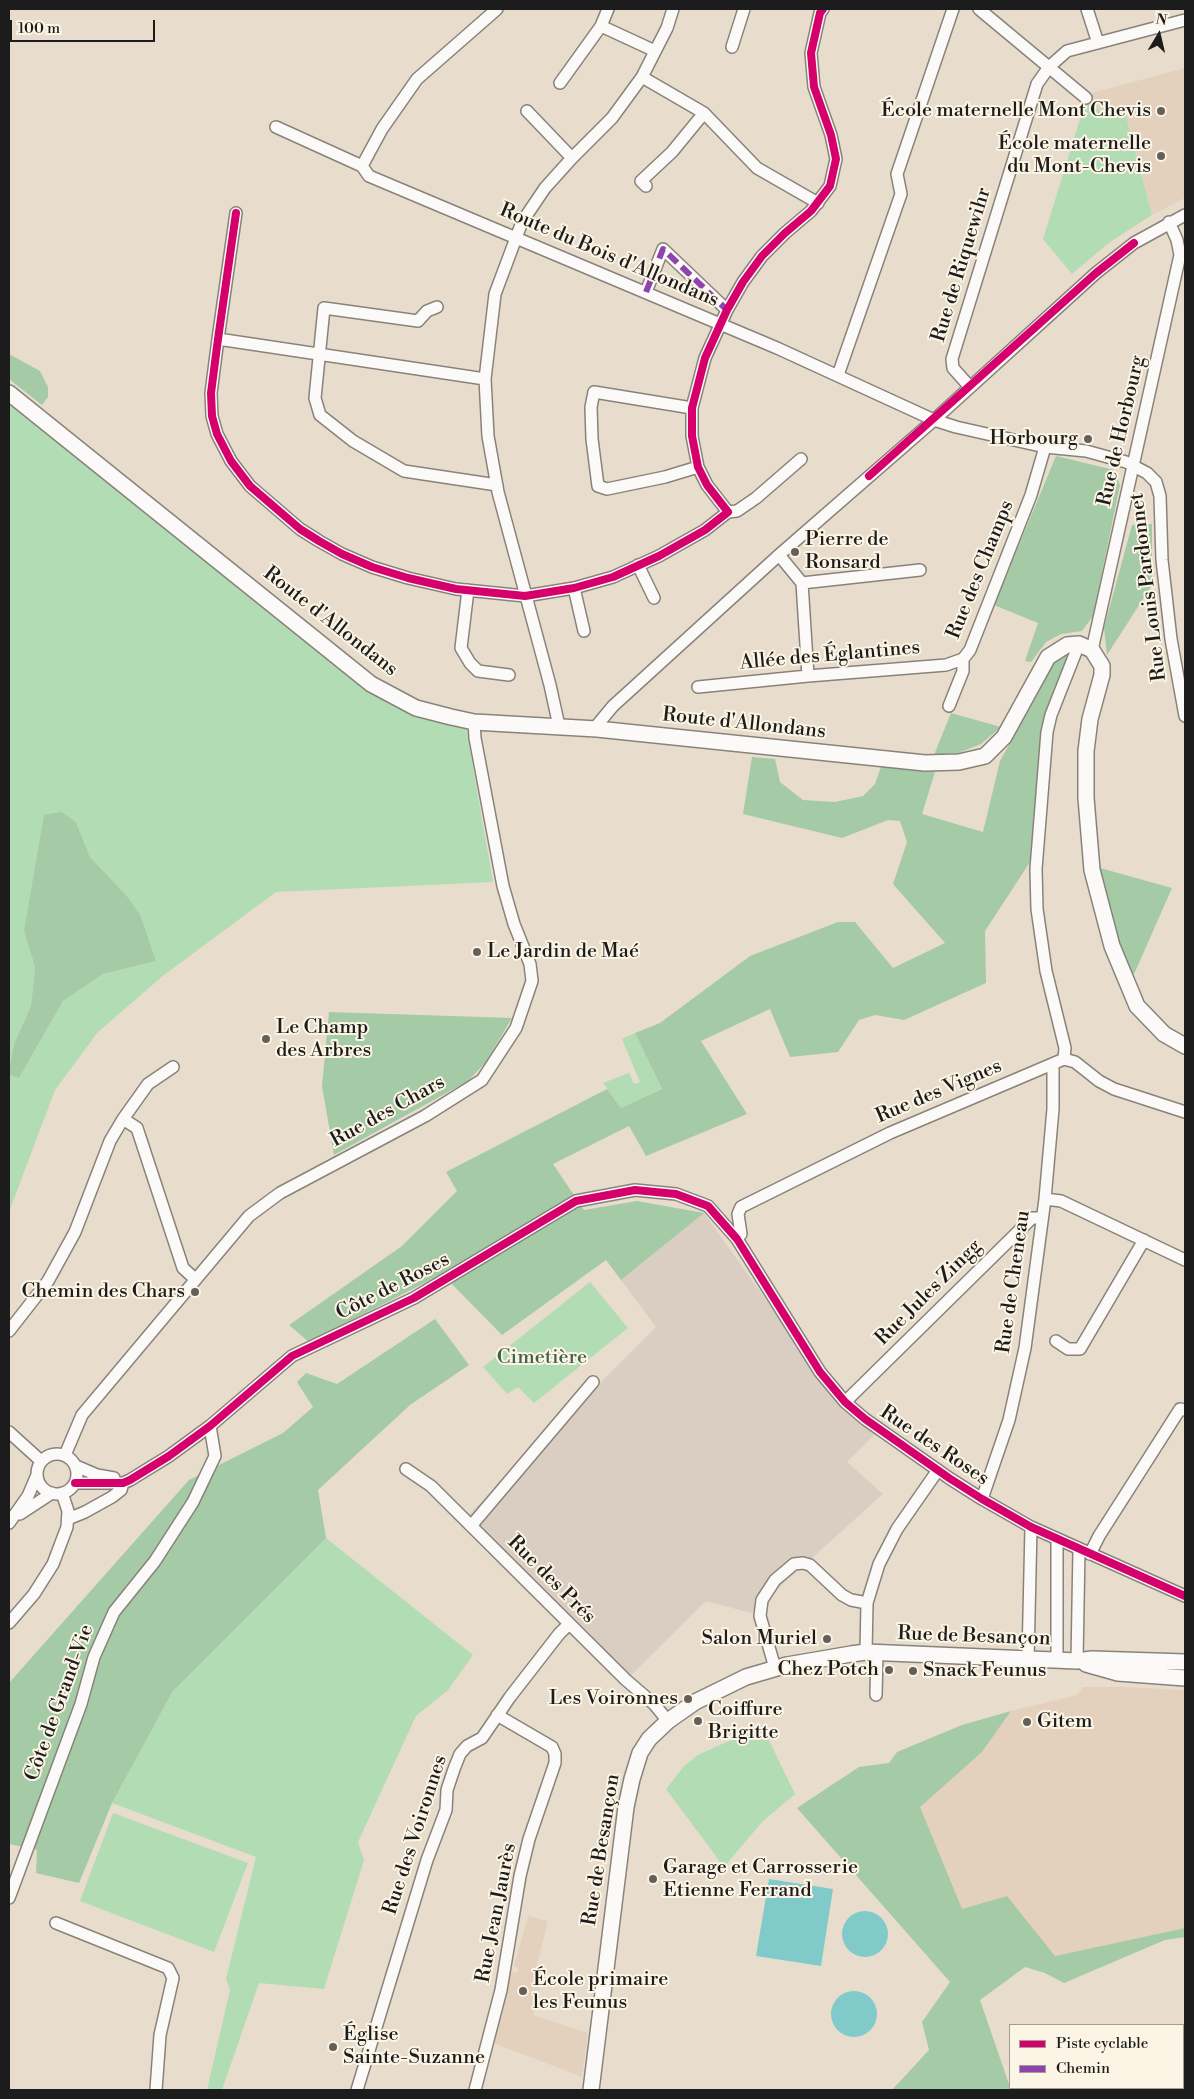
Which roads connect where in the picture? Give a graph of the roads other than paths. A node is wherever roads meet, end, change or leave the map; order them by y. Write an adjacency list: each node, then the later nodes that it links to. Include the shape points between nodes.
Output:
1 (497, 9): 22 (street, via 417,79 382,129)
2 (608, 9): 10 (street)
3 (673, 9): 13 (street)
4 (744, 9): 12 (street)
5 (823, 9): 24 (street, via 811,52 814,87 832,135 836,159 830,186)
6 (953, 9): 35 (street, via 897,174 901,194)
7 (979, 9): 14 (street)
8 (1086, 9): 11 (street)
9 (1185, 20): 11 (street, Rue de Riquewihr)
10 (601, 26): 13 (street); 16 (street)
11 (1098, 43): 14 (street, Rue de Riquewihr, via 1067,51)
12 (732, 47)
13 (656, 51): 15 (street)
14 (1049, 67): 17 (street); 37 (street, Rue de Riquewihr, via 1037,84 952,359 953,368)
15 (642, 77): 19 (street); 21 (street, via 612,118)
16 (560, 83)
17 (1086, 98)
18 (527, 111): 21 (street)
19 (704, 114): 23 (street, via 672,152 641,181); 24 (street, via 758,168)
20 (276, 127): 22 (street, Route du Bois d'Allondans)
21 (572, 158): 28 (street, via 545,188)
22 (362, 166): 28 (street, Route du Bois d'Allondans, via 369,176)
23 (646, 186)
24 (818, 203): 31 (street, via 762,256)
25 (236, 213): 33 (street)
26 (1185, 214): 27 (street)
27 (1169, 222): 37 (street, via 1134,243 1096,273); 43 (street, Rue de Horbourg, via 1180,255)
28 (515, 236): 29 (street, Route du Bois d'Allondans); 36 (street, via 495,294)
29 (646, 292): 31 (street, via 663,249); 32 (street, Route du Bois d'Allondans)
30 (437, 307): 34 (street, via 418,321 324,308)
31 (727, 310): 32 (street)
32 (721, 324): 35 (street, Route du Bois d'Allondans); 39 (street, via 705,358)
33 (218, 339): 34 (street); 52 (street, via 211,393 212,416 231,461 250,486 300,528 342,554 408,578)
34 (319, 354): 36 (street); 45 (street, via 315,398 320,415 353,441 404,471)
35 (838, 375): 40 (street, Route du Bois d'Allondans)
36 (485, 379): 45 (street, via 488,436)
37 (969, 386): 40 (street)
38 (9, 393): 63 (main road, Route d'Allondans, via 371,684 416,708)
39 (692, 408): 44 (street, via 692,436); 44 (street, via 594,392 592,439 598,486 607,489)
40 (934, 420): 41 (street, Route du Bois d'Allondans); 47 (street)
41 (1045, 447): 43 (street, Route du Bois d'Allondans, via 1086,452); 57 (street, Rue des Champs, via 1031,495 970,650)
42 (801, 459): 46 (street, via 756,498 737,511)
43 (1133, 465): 56 (street, Rue de Horbourg); 62 (street, Rue Louis Pardonnet, via 1156,482 1160,496 1162,560)
44 (698, 467): 46 (street)
45 (497, 485): 53 (street)
46 (728, 512): 48 (street, via 705,530)
47 (779, 555): 50 (street); 65 (street, via 613,706)
48 (638, 565): 51 (street, via 613,577); 54 (street)
49 (920, 570): 50 (street)
50 (802, 583): 59 (street)
51 (574, 588): 53 (street); 55 (street)
52 (468, 590): 53 (street); 58 (street, via 461,648 478,671)
53 (525, 596): 64 (street)
54 (654, 598)
55 (584, 631)
56 (1085, 647): 65 (main road, Route d'Allondans, via 1067,645 1048,657 1004,738 985,756 959,762 916,762); 66 (main road, via 1102,666 1086,751 1092,870 1112,946 1137,1006 1164,1034); 67 (street, Rue de Horbourg, via 1051,715 1036,868 1037,909 1046,971 1065,1048)
57 (963, 659): 59 (street, Allée des Églantines, via 946,665); 61 (street, Rue des Champs, via 964,670)
58 (509, 675)
59 (808, 676): 60 (street, Allée des Églantines)
60 (698, 687)
61 (949, 706)
62 (1185, 716)
63 (474, 722): 64 (main road, Route d'Allondans); 77 (street, Rue des Chars, via 503,886 530,964 532,981 516,1028 482,1080 425,1116 280,1193 249,1216)
64 (559, 726): 65 (main road, Route d'Allondans)
65 (597, 729)
66 (1185, 1046)
67 (1064, 1059): 68 (street, Rue des Vignes); 70 (street, via 1074,1062 1114,1089)
68 (1053, 1064): 72 (street, Rue de Cheneau, via 1053,1109); 74 (street, Rue des Vignes, via 890,1133 741,1207 738,1214 741,1234)
69 (173, 1068): 71 (street, via 148,1084)
70 (1185, 1112)
71 (123, 1119): 77 (street, via 137,1128 183,1268); 78 (street, via 110,1142 75,1232 48,1281)
72 (1045, 1199): 73 (street, Rue de Cheneau); 75 (street, via 1061,1201)
73 (1042, 1218): 81 (street, Rue Jules Zingg, via 1032,1218); 95 (street, Rue de Cheneau, via 1025,1348 1009,1420)
74 (737, 1239): 81 (street, Rue des Roses, via 820,1372); 83 (street, Côte de Roses, via 708,1206 676,1194 635,1190 576,1201 414,1298 292,1356)
75 (1144, 1240): 76 (street); 79 (street, via 1080,1349 1068,1349)
76 (1185, 1260)
77 (195, 1279): 85 (street, Rue des Chars, via 82,1415)
78 (9, 1331)
79 (1056, 1341)
80 (593, 1382): 98 (street)
81 (845, 1402): 89 (street, Rue des Roses)
82 (1185, 1410): 102 (street, via 1180,1409)
83 (210, 1426): 91 (street, Côte de Roses, via 169,1456); 117 (street, Côte de Grand-Vie, via 215,1456 193,1502 155,1561 114,1612 94,1657 81,1704)
84 (9, 1432): 86 (street)
85 (65, 1455): 86 (street, via 48,1456); 87 (street)
86 (41, 1462): 90 (street)
87 (76, 1466): 91 (street, Côte de Roses, via 106,1476); 92 (street)
88 (406, 1469): 98 (street, Rue des Prés, via 431,1486)
89 (938, 1470): 95 (street, Rue des Roses); 104 (street, via 885,1549)
90 (37, 1475): 94 (street, via 44,1490); 97 (street, via 28,1496)
91 (134, 1476): 93 (street, Côte de Roses)
92 (75, 1483): 93 (street); 94 (street, via 70,1489)
93 (123, 1483): 96 (street, Côte de Roses, via 121,1490 112,1497)
94 (57, 1493): 96 (street, via 68,1511); 97 (street, via 28,1507)
95 (982, 1499): 99 (street, Rue des Roses)
96 (68, 1519): 105 (street, via 53,1564 34,1594)
97 (9, 1523)
98 (471, 1526): 106 (street, Rue des Prés)
99 (1031, 1526): 100 (street, Rue des Roses); 108 (street)
100 (1057, 1540): 101 (street, Rue des Roses); 109 (street)
101 (1079, 1549): 102 (street, Rue des Roses); 110 (street)
102 (1090, 1554): 103 (street, Rue des Roses)
103 (1185, 1596)
104 (867, 1603): 107 (street); 112 (street, via 842,1595 810,1565 794,1564 775,1580 762,1600 760,1616)
105 (9, 1623)
106 (569, 1624): 115 (street, Rue des Voironnes); 116 (street, Rue des Prés)
107 (871, 1653): 108 (main road, Rue de Besançon); 112 (main road, Rue de Besançon); 114 (street)
108 (1028, 1659): 109 (main road, Rue de Besançon)
109 (1057, 1660): 110 (main road, Rue de Besançon)
110 (1077, 1661): 111 (main road, Rue de Besançon); 113 (main road, Rue de Besançon, via 1118,1673)
111 (1185, 1662)
112 (775, 1668): 116 (main road, Rue de Besançon, via 724,1687)
113 (1185, 1678)
114 (876, 1695)
115 (497, 1715): 120 (street, Rue des Voironnes, via 482,1738 460,1754 449,1780 446,1810 427,1860); 121 (street, Rue Jean Jaurès, via 552,1747 555,1763 520,1876 502,1990)
116 (668, 1720): 122 (main road, Rue de Besançon, via 640,1753 626,1807)
117 (9, 1898)
118 (56, 1923): 119 (street, via 168,1968 173,1978 160,2035)
119 (156, 2090)
120 (357, 2090)
121 (475, 2090)
122 (591, 2090)

